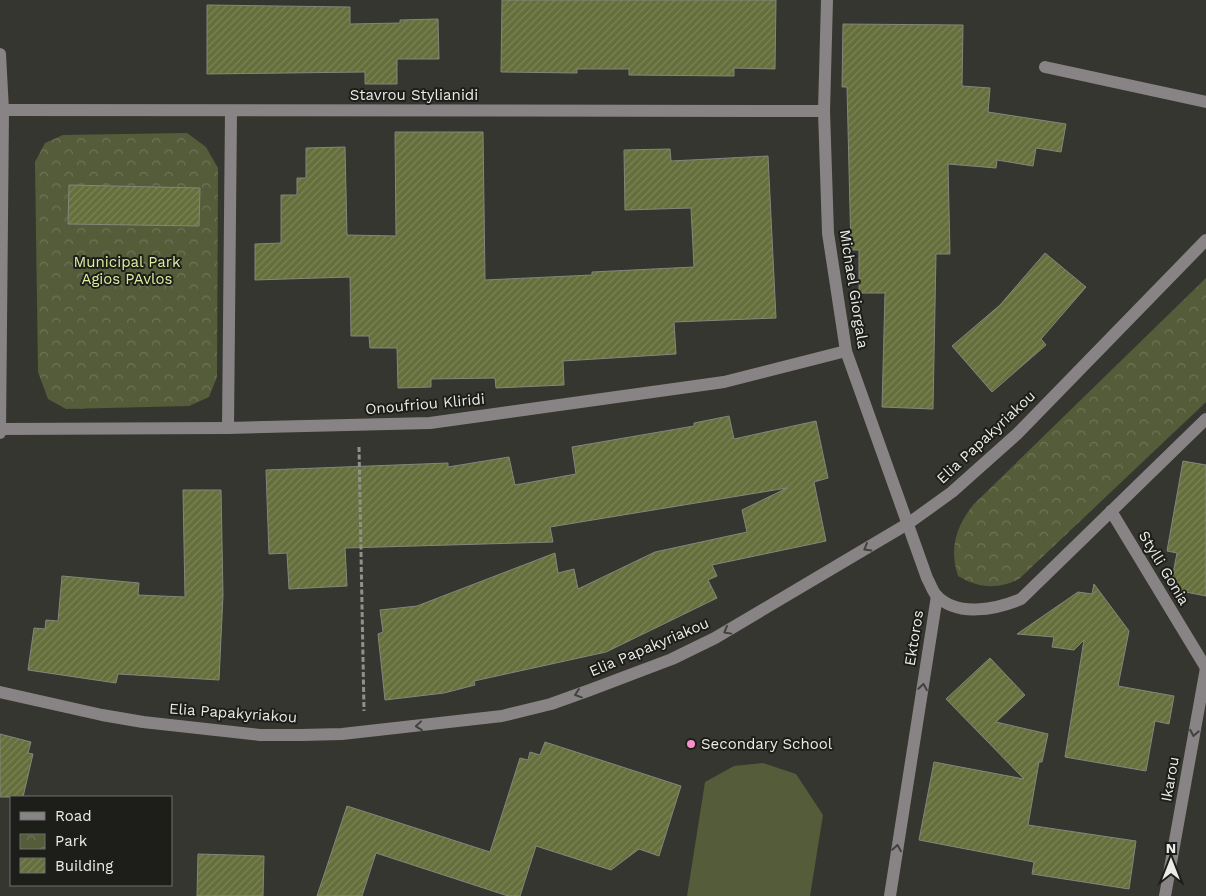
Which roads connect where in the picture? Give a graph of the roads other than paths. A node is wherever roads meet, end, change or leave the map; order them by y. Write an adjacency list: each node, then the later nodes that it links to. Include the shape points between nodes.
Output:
1 (827, 0): 7 (street, Michael Giorgala)
2 (0, 54): 5 (street)
3 (1046, 68): 4 (street)
4 (1206, 102)
5 (3, 110): 6 (street, Stavrou Stylianidi); 12 (street)
6 (231, 111): 7 (street, Stavrou Stylianidi); 11 (street)
7 (824, 111): 9 (street, Michael Giorgala, via 828,233)
8 (1206, 240): 15 (street, Elia Papakyriakou, via 1017,434 952,492)
9 (846, 351): 11 (street, Onoufriou Kliridi, via 724,382 430,423); 15 (street, Michael Giorgala)
10 (1206, 418): 14 (street, Ektoros)
11 (228, 428): 12 (street, Onoufriou Kliridi)
12 (0, 429): 13 (street)
13 (0, 433)
14 (1111, 511): 16 (street, Ektoros, via 1021,599 1000,608 978,610 955,606); 17 (street, Stylli Gonia)
15 (909, 524): 16 (street, Michael Giorgala, via 927,578); 18 (street, Elia Papakyriakou, one-way to 18, via 715,638 551,704 502,716 365,731 260,735 102,715)
16 (937, 596): 19 (street, Ektoros, one-way to 16)
17 (1206, 668): 20 (street, Ikarou, one-way to 20)
18 (0, 692)
19 (890, 896)
20 (1165, 896)

